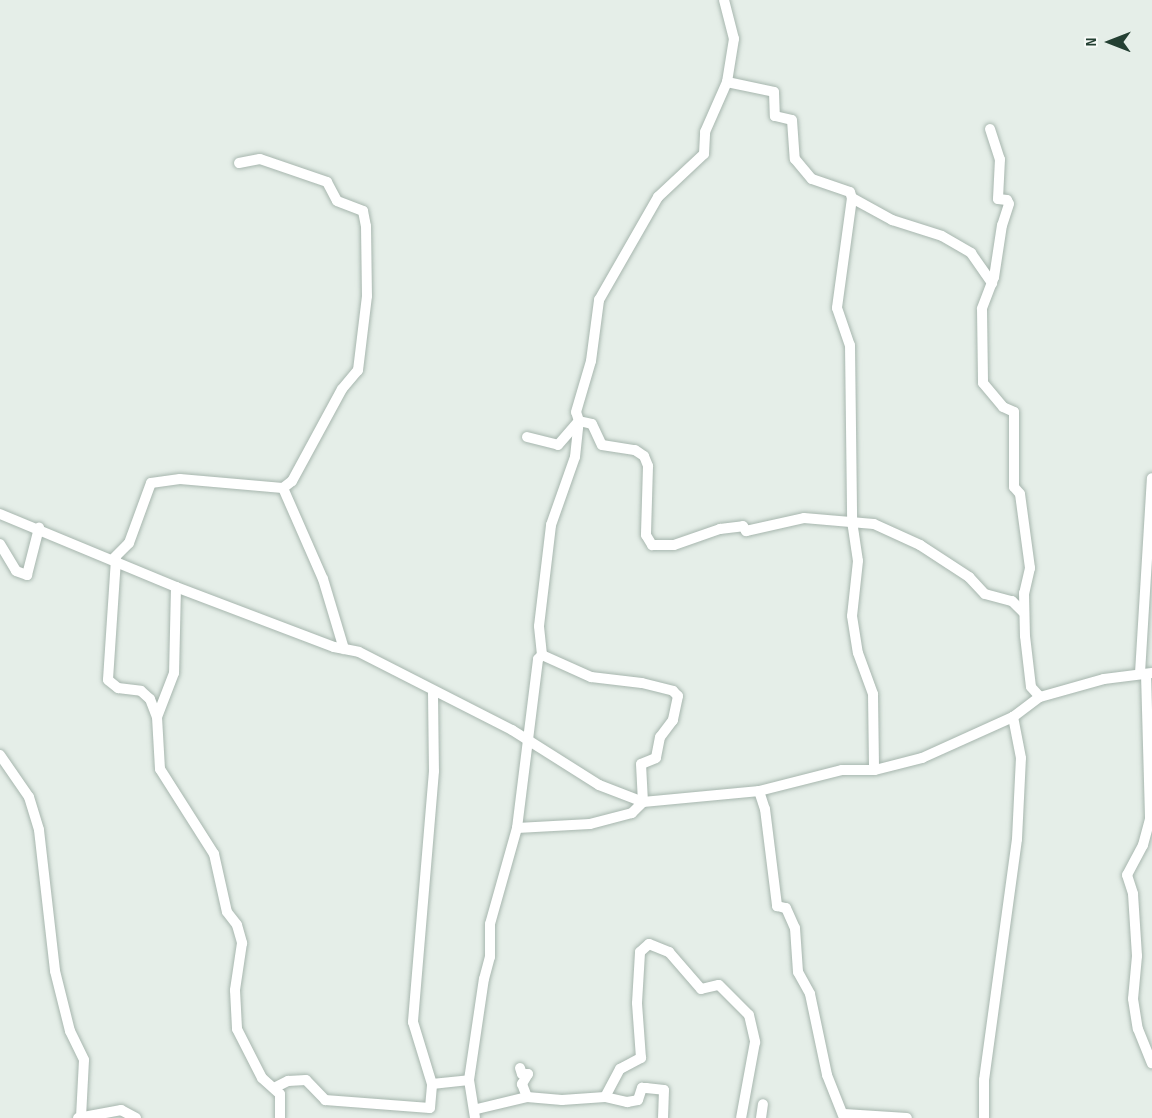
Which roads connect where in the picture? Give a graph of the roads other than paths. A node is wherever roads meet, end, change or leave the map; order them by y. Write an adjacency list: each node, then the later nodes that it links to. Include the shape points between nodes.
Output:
1 (724, 0): 2 (street, via 734,39)
2 (727, 82): 5 (street, via 774,92 775,116 792,120 798,166 812,179 850,192); 7 (street, via 705,132 704,154 658,197 628,255 605,283 576,412)
3 (990, 129): 6 (street, via 1000,159 998,199 1009,204)
4 (239, 163): 10 (street, via 260,159 327,182 337,201 363,211 366,226 367,296 358,370 342,389 292,481)
5 (852, 198): 6 (street, via 892,220 942,236 971,253); 13 (street, via 837,308 850,345)
6 (992, 283): 18 (street, via 982,309 983,383 1003,407 1014,412 1014,487 1020,494 1030,568)
7 (579, 421): 8 (street, via 558,445); 13 (street, via 592,424 602,445 636,450 644,456 648,466 646,535 652,545 674,545 720,529 743,526 746,531 804,518); 20 (street, via 568,483 551,525 539,626)
8 (527, 437)
9 (1152, 478): 11 (street)
10 (283, 488): 16 (street, via 180,479 151,483 129,543); 19 (street, via 323,579)
11 (1151, 509): 21 (street)
12 (0, 514): 14 (street)
13 (852, 521): 18 (street, via 895,531 956,567 985,594 1012,601); 28 (street, via 858,561 852,616 858,653 873,694)
14 (39, 528): 15 (street, via 27,575 16,572); 16 (street, via 92,554)
15 (0, 544)
16 (115, 559): 17 (street); 24 (street, via 108,680 118,688 141,691 150,699)
17 (176, 587): 19 (street); 24 (street, via 174,673)
18 (1023, 612): 23 (street, via 1031,687)
19 (344, 649): 22 (street, via 417,678)
20 (542, 655): 26 (street, via 538,659); 30 (street, via 591,677 642,683 673,691 678,696 673,720 660,737 656,758 641,765)
21 (1146, 674): 23 (street); 32 (street, via 1150,819 1143,845 1127,875 1133,894 1137,956 1133,999 1138,1029)
22 (433, 693): 26 (street); 35 (street, via 431,802 411,1003 417,1041)
23 (1040, 697): 25 (street)
24 (157, 717): 36 (street, via 160,769 214,854 227,912 237,925 242,944 235,990 237,1029 262,1078)
25 (1012, 717): 28 (street, via 922,758); 50 (street, via 1021,758 1017,838 984,1080)
26 (530, 742): 30 (street, via 599,785); 31 (street)
27 (0, 755): 43 (street, via 29,797 39,830 55,970 70,1031 84,1060)
28 (874, 770): 29 (street, via 842,770)
29 (759, 791): 30 (street); 42 (street, via 765,809 777,906 786,908 795,928 798,972 810,994 827,1075)
30 (644, 802): 31 (street, via 632,813 590,824)
31 (517, 828): 34 (street, via 490,924 490,957)
32 (1152, 1063)
33 (520, 1068): 37 (street, via 522,1074 528,1074 522,1084)
34 (469, 1080): 35 (street); 41 (street)
35 (432, 1084): 40 (street)
36 (274, 1088): 40 (street, via 288,1081 306,1080 324,1100); 45 (street, via 280,1094)
37 (527, 1097): 38 (street); 41 (street)
38 (604, 1097): 46 (street, via 627,1102 638,1100 642,1088 664,1090); 47 (street, via 620,1069 641,1058 637,1003 640,952 649,944 669,952 700,989 719,985 749,1014 755,1042)
39 (763, 1104): 48 (street)
40 (431, 1113)
41 (476, 1113)
42 (844, 1116): 49 (street)
43 (80, 1118): 44 (street, via 121,1110)
44 (136, 1118)
45 (280, 1118)
46 (663, 1118)
47 (741, 1118)
48 (760, 1118)
49 (907, 1118)
50 (984, 1118)

